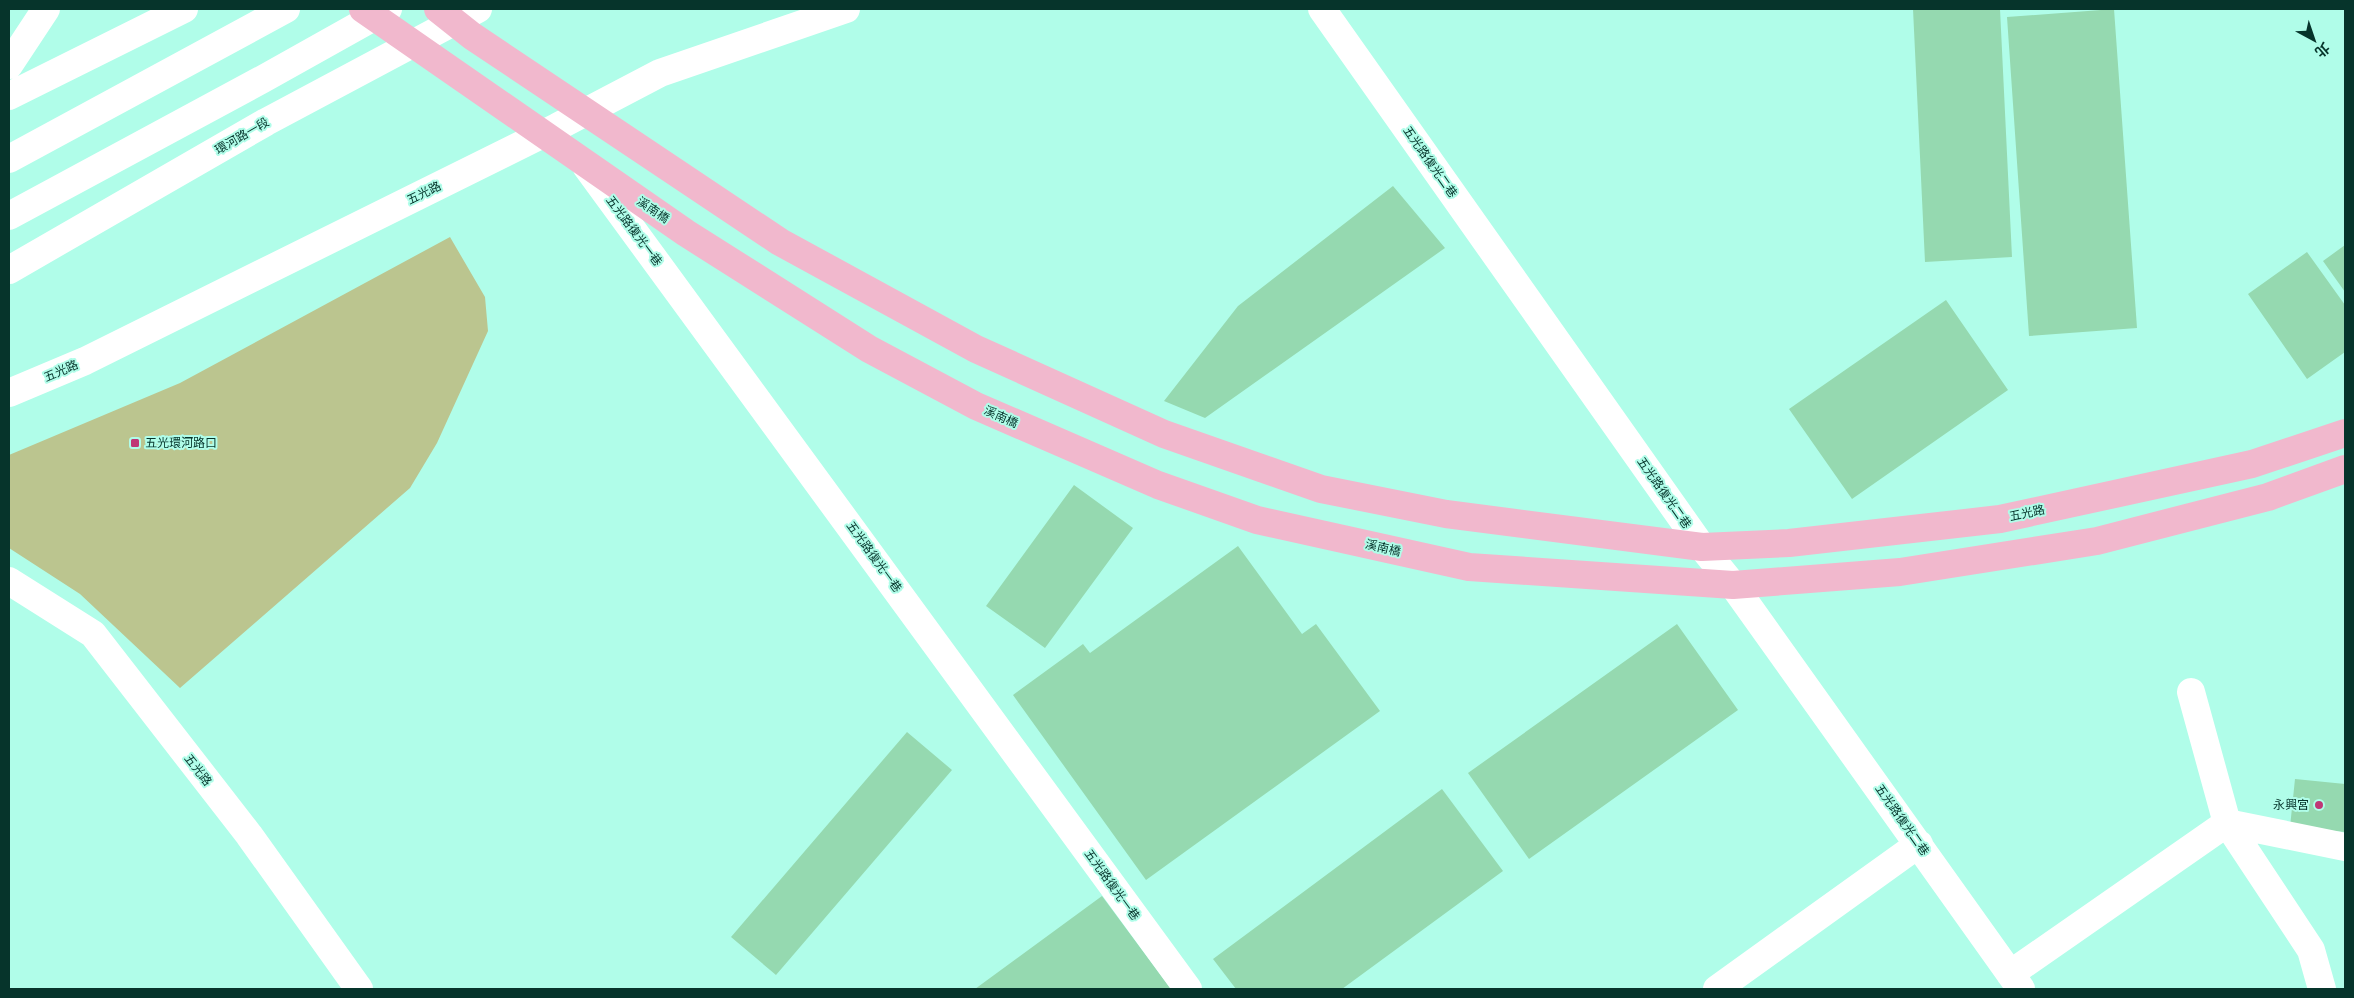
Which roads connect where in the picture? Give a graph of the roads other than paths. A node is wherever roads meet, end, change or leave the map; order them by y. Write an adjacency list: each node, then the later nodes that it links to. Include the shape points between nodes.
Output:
1 (46, 9): 10 (street)
2 (184, 9): 11 (street)
3 (286, 9): 13 (street)
4 (363, 9): 21 (main road, 溪南橋, via 686,232 869,349 976,406 1158,485 1257,520 1469,568)
5 (388, 9): 14 (street)
6 (438, 9): 19 (main road, via 481,42 780,242 976,349 1164,434 1322,489 1446,514)
7 (478, 9): 15 (street, 環河路一段, via 266,122)
8 (846, 9): 12 (street, 五光路, via 660,73)
9 (1322, 9): 19 (street, 五光路復光二巷)
10 (9, 65)
11 (9, 96)
12 (557, 127): 16 (street, 五光路, via 85,361); 28 (street, 五光路復光一巷)
13 (9, 160)
14 (9, 216)
15 (9, 270)
16 (9, 393)
17 (2345, 433): 19 (main road, 五光路, via 2252,464 2000,519 1789,543)
18 (2345, 469): 21 (main road, via 2268,496 2097,541 1900,572)
19 (1702, 547): 21 (street, 五光路復光二巷)
20 (9, 581): 27 (street, 五光路, via 93,634 249,835)
21 (1734, 585): 24 (street, 五光路復光二巷)
22 (2191, 692): 23 (street)
23 (2227, 823): 25 (street); 26 (street, 五光路復光二巷); 30 (street, via 2311,950)
24 (1919, 844): 26 (street, 五光路復光二巷); 29 (street)
25 (2345, 847)
26 (2016, 981)
27 (359, 989)
28 (1188, 989)
29 (1717, 989)
30 (2322, 989)

